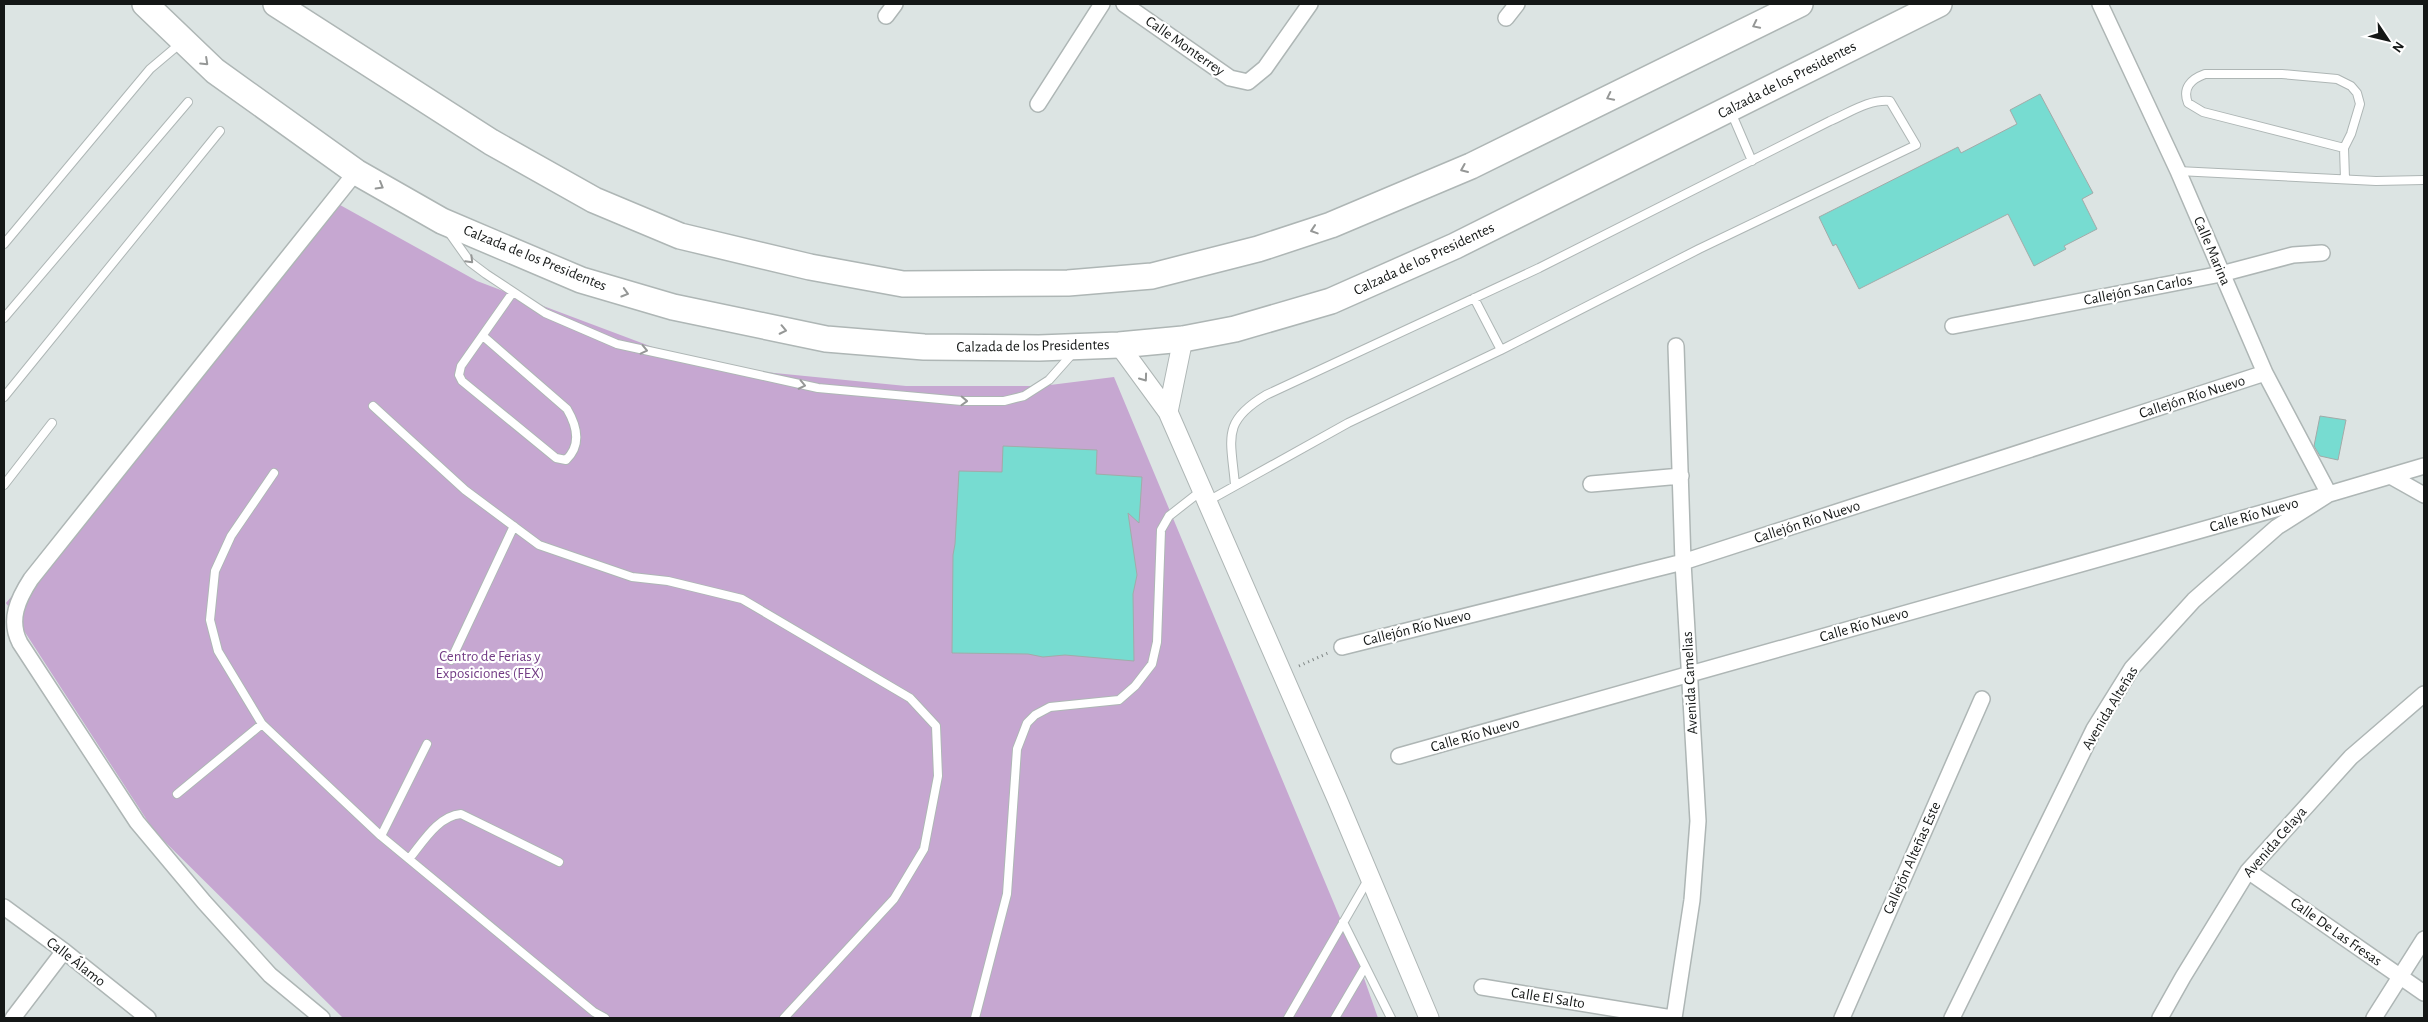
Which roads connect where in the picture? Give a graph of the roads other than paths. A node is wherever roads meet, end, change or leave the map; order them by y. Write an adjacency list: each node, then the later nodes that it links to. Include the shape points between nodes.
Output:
1 (145, 4): 11 (highway, Calzada de los Presidentes)
2 (276, 4): 7 (highway, one-way to 2, via 1471,166 1331,225 1258,248 1152,276 1068,283 903,284 810,267 680,236 594,200 492,142)
3 (1102, 4): 13 (street)
4 (1124, 4): 5 (street, Calle Monterrey, via 1230,78 1248,82 1265,68)
5 (1310, 4)
6 (1517, 4): 10 (street)
7 (1800, 4)
8 (1940, 4): 14 (highway, Calzada de los Presidentes)
9 (2100, 4): 18 (street, Calle Marina)
10 (1506, 18)
11 (183, 41): 19 (highway, Calzada de los Presidentes, one-way to 19, via 215,71); 23 (lane, via 150,68)
12 (188, 102): 28 (lane)
13 (1038, 104)
14 (1730, 109): 17 (lane); 31 (highway, Calzada de los Presidentes, via 1455,246 1331,301 1235,329)
15 (220, 131): 37 (lane)
16 (2344, 148): 16 (lane, via 2203,112 2188,103 2186,91 2196,77 2205,74 2337,78 2351,86 2360,104); 20 (lane)
17 (1752, 161): 27 (lane); 35 (lane, via 1879,100 1890,101 1916,145 1699,249)
18 (2178, 171): 20 (lane); 25 (street, Calle Marina)
19 (356, 172): 22 (highway, Calzada de los Presidentes, one-way to 22); 77 (street, via 31,579 13,616 20,643 137,822 270,975)
20 (2345, 179): 21 (lane)
21 (2424, 180)
22 (442, 221): 26 (lane, one-way to 26, via 470,262); 33 (highway, Calzada de los Presidentes, one-way to 33, via 581,280 673,307 826,339 924,347)
23 (4, 244)
24 (2322, 253): 25 (street, Callejón San Carlos, via 2293,256)
25 (2221, 274): 29 (street, Callejón San Carlos); 36 (street, Calle Marina)
26 (513, 292): 30 (lane); 33 (lane, one-way to 33, via 545,313 617,344 818,388 962,401 1004,401 1024,396 1049,380)
27 (1474, 298): 35 (lane); 47 (lane, via 1247,406 1236,418 1231,431)
28 (4, 318)
29 (1953, 326)
30 (483, 336): 30 (lane, via 567,408 575,422 577,445 566,460 556,458 462,381 459,375 461,366)
31 (1183, 339): 32 (highway, Calzada de los Presidentes); 39 (street)
32 (1119, 345): 33 (highway, Calzada de los Presidentes); 39 (street, one-way to 39)
33 (1078, 346)
34 (1676, 346): 43 (street, Avenida Camelias)
35 (1501, 350): 47 (lane, via 1348,423)
36 (2265, 373): 48 (street, Calle Marina); 52 (street, Callejón Río Nuevo)
37 (4, 396)
38 (373, 406): 51 (lane, via 465,490)
39 (1168, 412): 49 (street)
40 (52, 424): 46 (lane)
41 (2424, 466): 44 (street, Avenida Alteñas)
42 (274, 473): 58 (lane, via 231,536 215,571 210,620 218,651)
43 (1681, 476): 45 (street); 52 (street, Avenida Camelias)
44 (2392, 477): 48 (street, Avenida Alteñas); 50 (street)
45 (1591, 484)
46 (4, 485)
47 (1234, 485): 49 (lane)
48 (2329, 494): 55 (street, Calle Río Nuevo); 87 (street, Avenida Alteñas, via 2277,527 2201,594 2132,668 2094,729)
49 (1206, 495): 66 (street); 80 (lane, via 1169,516 1160,530 1157,642 1152,664 1120,700 1050,707 1035,715 1022,734 1017,749 1007,894)
50 (2424, 495)
51 (514, 526): 54 (lane); 79 (lane, via 538,545 599,567 632,577 678,583 742,599 910,698 936,726 938,776 924,849 894,899)
52 (1683, 562): 53 (street, Callejón Río Nuevo); 55 (street, Avenida Camelias)
53 (1342, 647)
54 (451, 660)
55 (1689, 675): 60 (street, Calle Río Nuevo); 85 (street, Avenida Camelias, via 1698,821 1692,900)
56 (2424, 694): 65 (street, Avenida Celaya, via 2350,756)
57 (1982, 699): 86 (street, Callejón Alteñas Este)
58 (262, 724): 61 (lane); 62 (lane)
59 (427, 744): 62 (lane)
60 (1399, 756)
61 (177, 794)
62 (381, 836): 63 (lane)
63 (409, 859): 64 (lane, via 443,820 461,814); 78 (lane)
64 (559, 862)
65 (2248, 872): 72 (street, Calle De Las Fresas); 88 (street, Avenida Celaya)
66 (1370, 877): 68 (lane); 84 (street)
67 (4, 907): 70 (street, Calle Álamo)
68 (1343, 922): 71 (lane); 81 (lane)
69 (2424, 939): 72 (street)
70 (64, 951): 75 (street); 76 (street, Calle Álamo)
71 (1365, 967): 82 (lane); 83 (lane)
72 (2401, 977): 74 (street, Calle De Las Fresas); 89 (street)
73 (1482, 987): 85 (street, Calle El Salto)
74 (2424, 992)
75 (13, 1018)
76 (148, 1018)
77 (322, 1018)
78 (605, 1018)
79 (784, 1018)
80 (975, 1018)
81 (1288, 1018)
82 (1335, 1018)
83 (1391, 1018)
84 (1429, 1018)
85 (1673, 1018)
86 (1842, 1018)
87 (1952, 1018)
88 (2160, 1018)
89 (2374, 1018)

